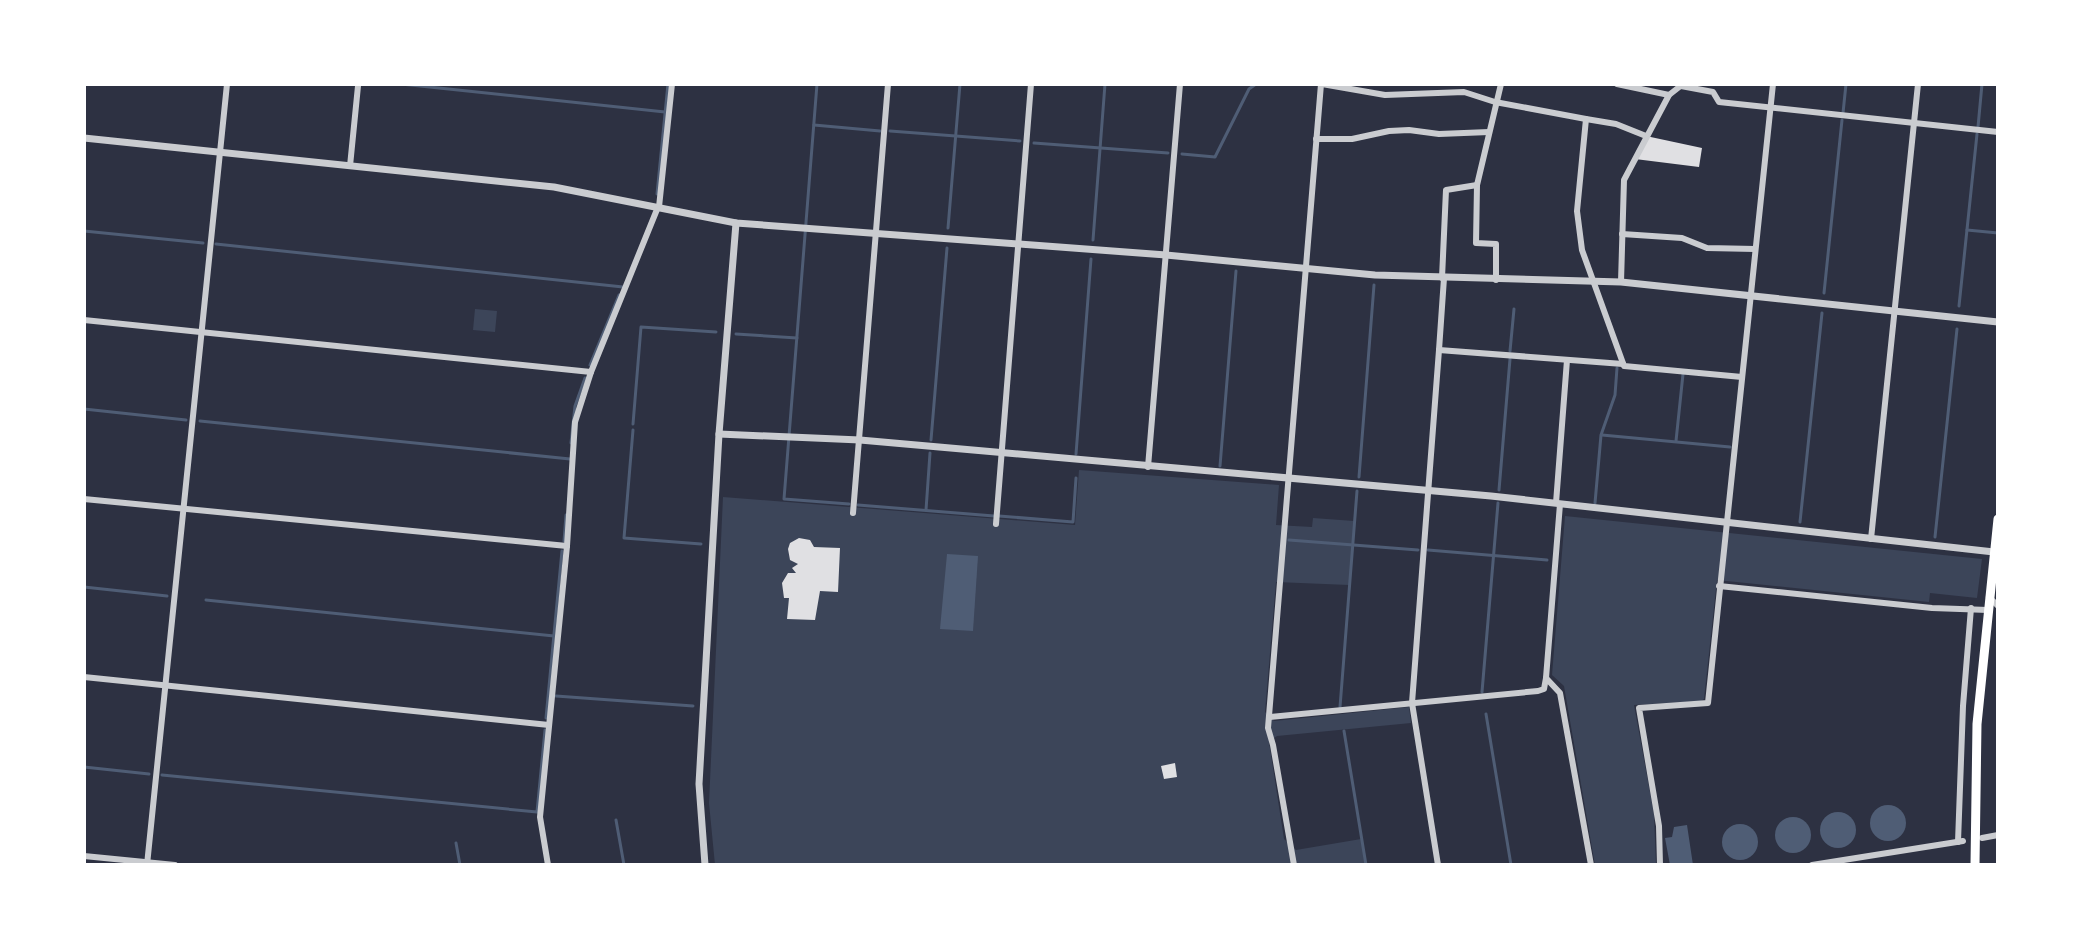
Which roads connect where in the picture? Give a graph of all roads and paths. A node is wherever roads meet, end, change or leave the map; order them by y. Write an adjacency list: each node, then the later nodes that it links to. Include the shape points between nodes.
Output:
1 (227, 84): 23 (street)
2 (672, 84): 26 (street)
3 (888, 84): 28 (street)
4 (1031, 84): 30 (street)
5 (1180, 84): 32 (street)
6 (1321, 84): 14 (street, via 1385,95 1464,92); 22 (street)
7 (1501, 84): 14 (street)
8 (1617, 84): 13 (street)
9 (1773, 84): 15 (street)
10 (1918, 84): 17 (street)
11 (1682, 85): 13 (street); 15 (street, via 1713,92 1719,102)
12 (358, 86): 24 (street)
13 (1669, 95): 20 (street)
14 (1495, 102): 16 (street); 18 (street)
15 (1770, 108): 17 (street); 31 (street)
16 (1586, 119): 20 (street); 36 (street, via 1577,211)
17 (1913, 124): 19 (street); 39 (street)
18 (1489, 132): 22 (street, via 1409,130); 25 (street)
19 (1998, 132)
20 (1646, 136): 29 (street, via 1624,180)
21 (84, 138): 23 (street)
22 (1316, 139): 33 (street)
23 (220, 152): 24 (street); 42 (street)
24 (350, 166): 26 (street, via 554,187)
25 (1477, 185): 34 (street, via 1446,190); 35 (street, via 1476,243 1496,244)
26 (659, 207): 27 (street); 46 (street)
27 (736, 223): 28 (street); 48 (street)
28 (876, 232): 30 (street); 49 (street)
29 (1622, 234): 31 (street, via 1671,237 1707,248); 37 (street)
30 (1018, 244): 32 (street); 50 (street)
31 (1755, 249): 38 (street)
32 (1166, 255): 33 (street); 51 (street)
33 (1305, 267): 34 (street); 52 (street)
34 (1443, 278): 35 (street); 43 (street)
35 (1496, 280): 36 (street)
36 (1593, 281): 37 (street); 45 (street)
37 (1621, 282): 38 (street)
38 (1750, 295): 39 (street); 47 (street)
39 (1893, 311): 41 (street); 61 (street)
40 (84, 320): 42 (street)
41 (1998, 322)
42 (202, 333): 46 (street); 56 (street)
43 (1439, 350): 44 (street); 53 (street)
44 (1567, 360): 45 (street); 55 (street)
45 (1623, 364): 47 (street)
46 (591, 372): 62 (street, via 575,422)
47 (1742, 377): 59 (street)
48 (719, 434): 49 (street); 79 (street, via 699,784)
49 (860, 440): 50 (street); 57 (street)
50 (1001, 454): 51 (street); 60 (street)
51 (1148, 467): 52 (street)
52 (1288, 478): 53 (street); 71 (street)
53 (1429, 491): 55 (street); 70 (street)
54 (84, 499): 56 (street)
55 (1558, 503): 59 (street); 68 (street)
56 (184, 509): 62 (street); 69 (street)
57 (853, 513)
58 (1998, 519): 63 (main road)
59 (1727, 521): 61 (street); 64 (street)
60 (996, 524)
61 (1871, 539): 63 (street)
62 (567, 546): 72 (street)
63 (1994, 552): 66 (main road, via 1989,597)
64 (1719, 586): 65 (street); 83 (street, via 1708,703 1639,708 1659,826)
65 (1971, 608): 66 (street); 84 (street, via 1961,841)
66 (1993, 608): 85 (main road, via 1977,724)
67 (84, 677): 69 (street)
68 (1546, 678): 70 (street, via 1544,689 1538,691); 82 (street, via 1560,693)
69 (165, 686): 72 (street); 76 (street)
70 (1412, 703): 71 (street); 81 (street)
71 (1269, 717): 80 (street)
72 (549, 725): 78 (street, via 540,817)
73 (1998, 835): 74 (street)
74 (1982, 838)
75 (84, 856): 76 (street)
76 (147, 864): 77 (street)
77 (175, 865)
78 (548, 865)
79 (705, 865)
80 (1294, 865)
81 (1438, 865)
82 (1591, 865)
83 (1660, 865)
84 (1812, 865)
85 (1975, 865)

